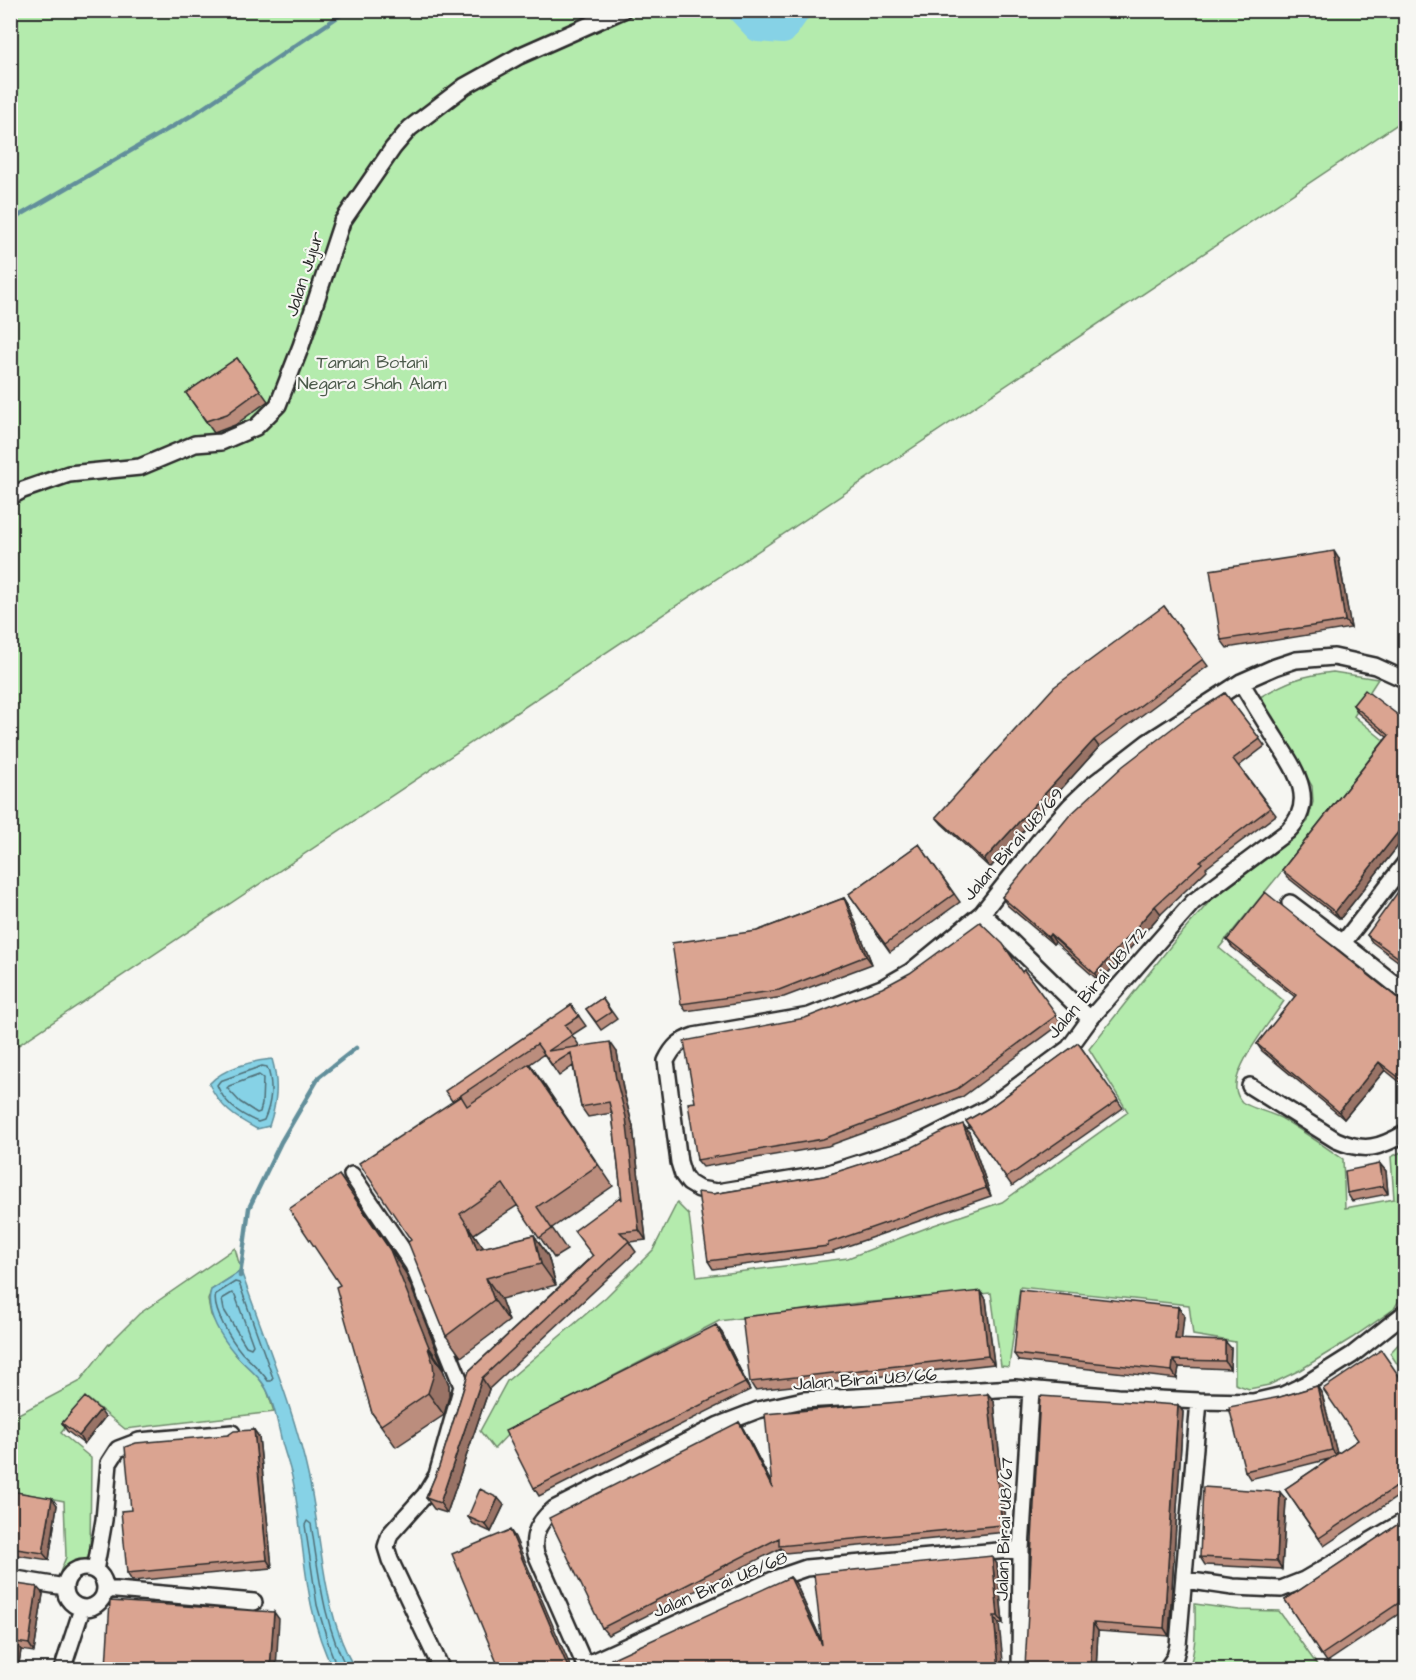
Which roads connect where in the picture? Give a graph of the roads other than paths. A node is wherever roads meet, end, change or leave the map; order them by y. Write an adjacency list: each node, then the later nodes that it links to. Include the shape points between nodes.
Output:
1 (623, 10): 2 (street, Jalan Jujur, via 519,56 465,86 410,128 393,147 342,222 278,405 256,427 221,442 195,444 140,466 69,474)
2 (10, 497)
3 (1406, 680): 4 (street, Jalan Birai U8/69, via 1375,666 1334,657 1296,660)
4 (1241, 682): 7 (street, Jalan Birai U8/69, via 1148,742 1091,786 1043,836); 10 (street, Jalan Birai U8/72, via 1298,776 1303,801 1299,819 1193,902)
5 (1406, 862): 8 (street)
6 (1290, 903): 8 (street)
7 (982, 912): 10 (street); 12 (street, Jalan Birai U8/69, via 910,972 884,987 809,1016 681,1041 666,1061)
8 (1343, 942): 9 (street)
9 (1406, 993)
10 (1090, 1019): 12 (street, Jalan Birai U8/72, via 1069,1048 988,1108 913,1146 826,1174 717,1192 699,1189 689,1183 682,1171)
11 (1250, 1086): 13 (street, via 1351,1146 1371,1148)
12 (673, 1115)
13 (1406, 1133)
14 (352, 1175): 30 (street, via 413,1265 462,1386 437,1475 425,1495 390,1534 386,1546)
15 (1406, 1312): 17 (street, Jalan Birai U8/66, via 1352,1355 1283,1395 1253,1402)
16 (1031, 1390): 17 (street, Jalan Birai U8/66); 20 (street, Jalan Birai U8/67); 28 (street, Jalan Birai U8/66, via 803,1400 758,1410 719,1425 554,1509 538,1526 534,1546)
17 (1200, 1401): 23 (street)
18 (232, 1433): 21 (street, via 139,1441 127,1444 113,1455 107,1472)
19 (1406, 1520): 23 (street, via 1304,1580 1281,1589)
20 (1021, 1549): 28 (street, Jalan Birai U8/68, via 806,1568); 31 (street, Jalan Birai U8/67)
21 (95, 1571): 24 (street, via 74,1571); 25 (street)
22 (10, 1578): 24 (street)
23 (1185, 1580): 32 (street, via 1179,1645)
24 (65, 1587): 27 (street, via 70,1603)
25 (105, 1589): 26 (street); 27 (street, via 99,1603)
26 (254, 1602)
27 (82, 1609): 29 (street)
28 (586, 1667)
29 (62, 1670)
30 (442, 1670)
31 (1020, 1670)
32 (1166, 1670)

